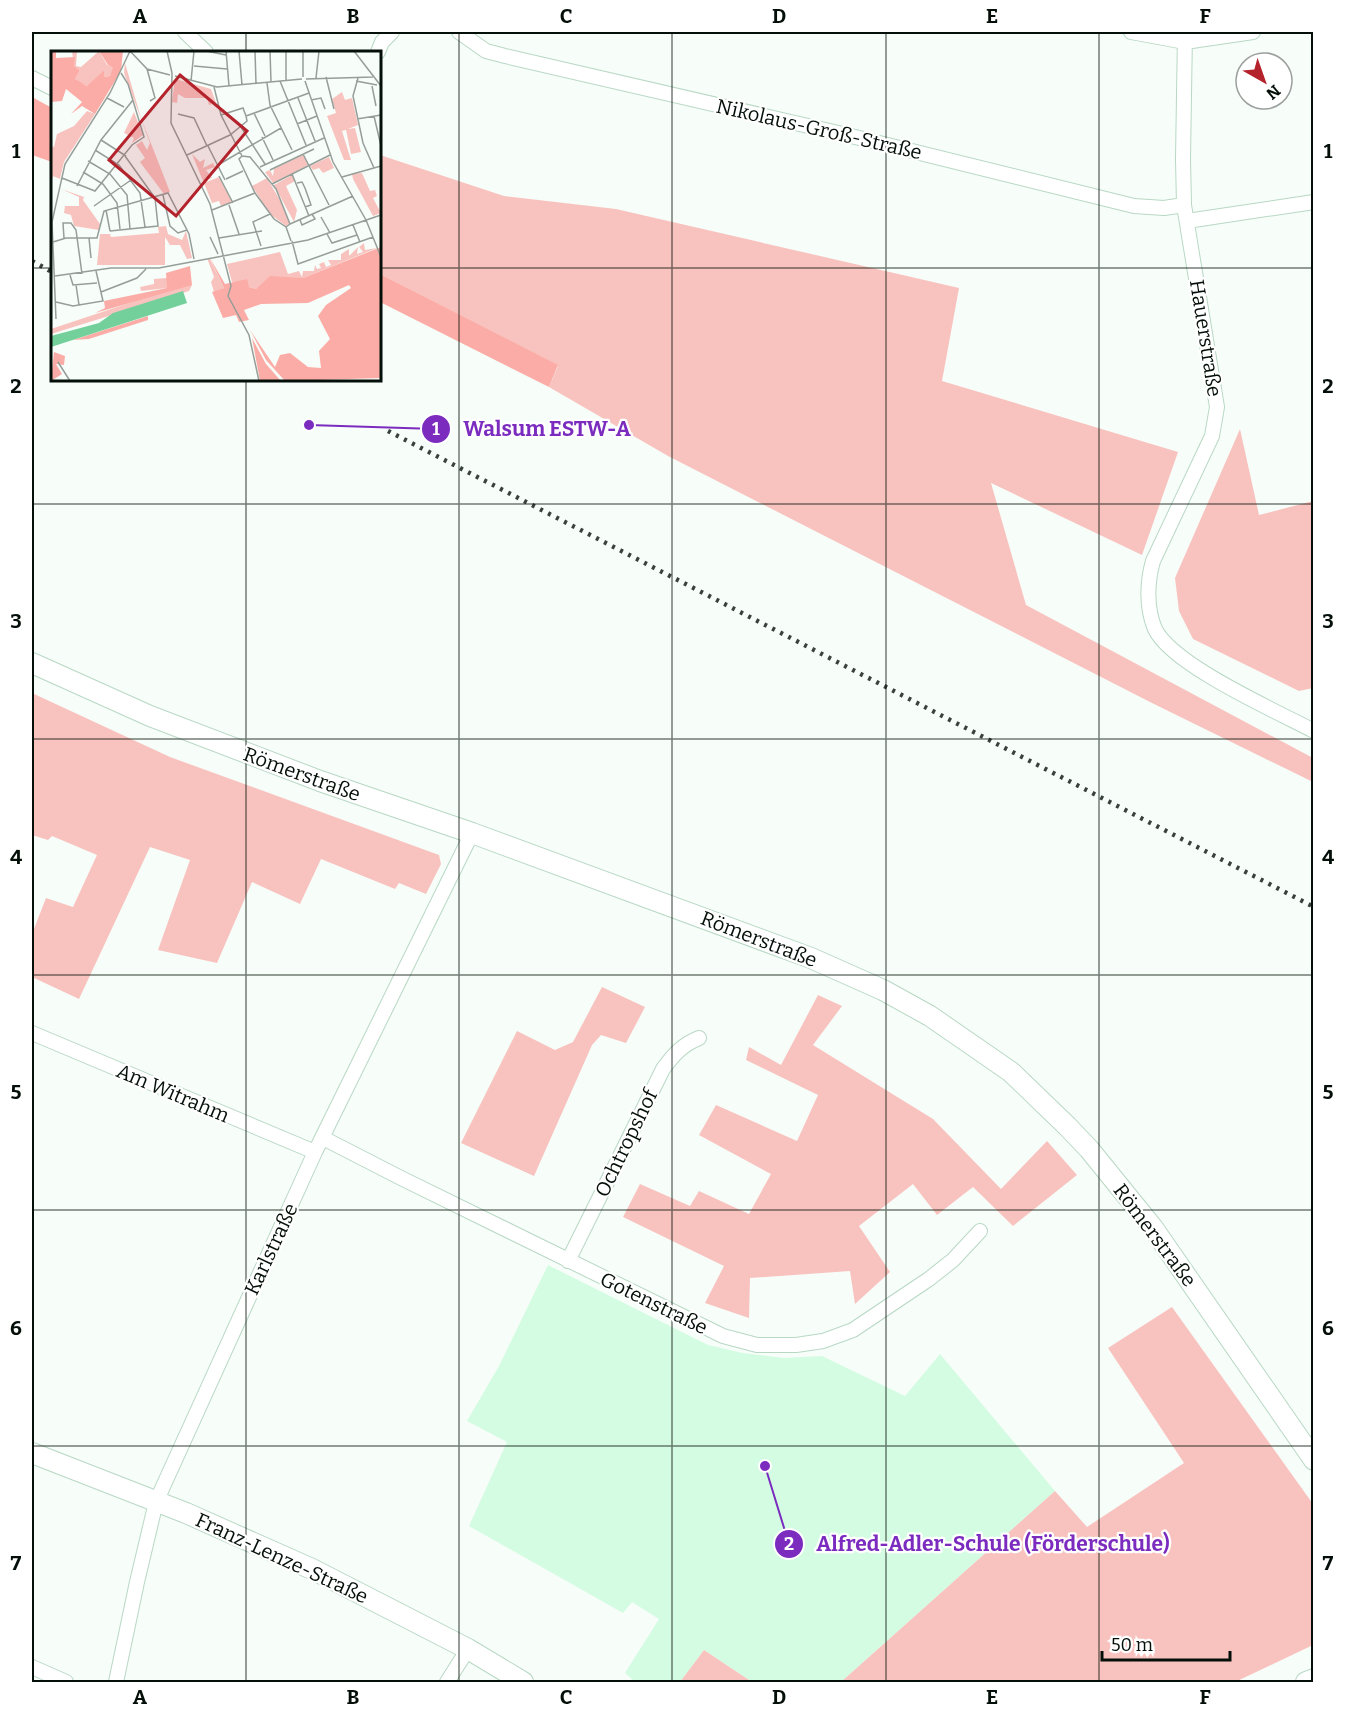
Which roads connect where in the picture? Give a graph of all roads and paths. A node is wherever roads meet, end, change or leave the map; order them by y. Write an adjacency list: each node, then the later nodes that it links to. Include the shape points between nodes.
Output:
1 (184, 32): 7 (street)
2 (392, 32): 8 (street)
3 (459, 32): 12 (street, Nikolaus-Groß-Straße, via 486,51 505,56 1134,206)
4 (1131, 32): 6 (street)
5 (1253, 32): 6 (street)
6 (1185, 37): 12 (street, Hauerstraße)
7 (205, 51)
8 (378, 51)
9 (32, 78): 10 (street)
10 (51, 88)
11 (1314, 202): 13 (street)
12 (1184, 205): 13 (street, Hauerstraße)
13 (1186, 221): 15 (street, Hauerstraße, via 1217,407 1212,436 1150,570 1149,600 1156,630 1174,653 1206,674)
14 (32, 663): 16 (main road, Römerstraße, via 106,698 320,782)
15 (1314, 731)
16 (472, 833): 19 (street, Karlstraße); 24 (main road, Römerstraße, via 811,958 930,1016 1011,1072 1089,1149 1152,1228)
17 (32, 1033): 20 (street, Am Witrahm)
18 (699, 1038): 22 (street, Ochtropshof, via 677,1050 663,1069)
19 (323, 1138): 20 (street, Karlstraße); 22 (street, Gotenstraße)
20 (315, 1152): 25 (street, Karlstraße)
21 (980, 1231): 22 (street, Gotenstraße, via 929,1279 853,1330 796,1346 757,1345 723,1336)
22 (568, 1261)
23 (32, 1453): 25 (main road, Franz-Lenze-Straße)
24 (1314, 1460)
25 (156, 1502): 26 (main road, Franz-Lenze-Straße, via 312,1569); 30 (street, Karlstraße)
26 (468, 1649): 31 (street); 32 (main road, Franz-Lenze-Straße)
27 (32, 1667): 29 (street)
28 (1314, 1679): 33 (main road)
29 (66, 1683)
30 (116, 1683)
31 (447, 1683)
32 (523, 1683)
33 (1306, 1683)

